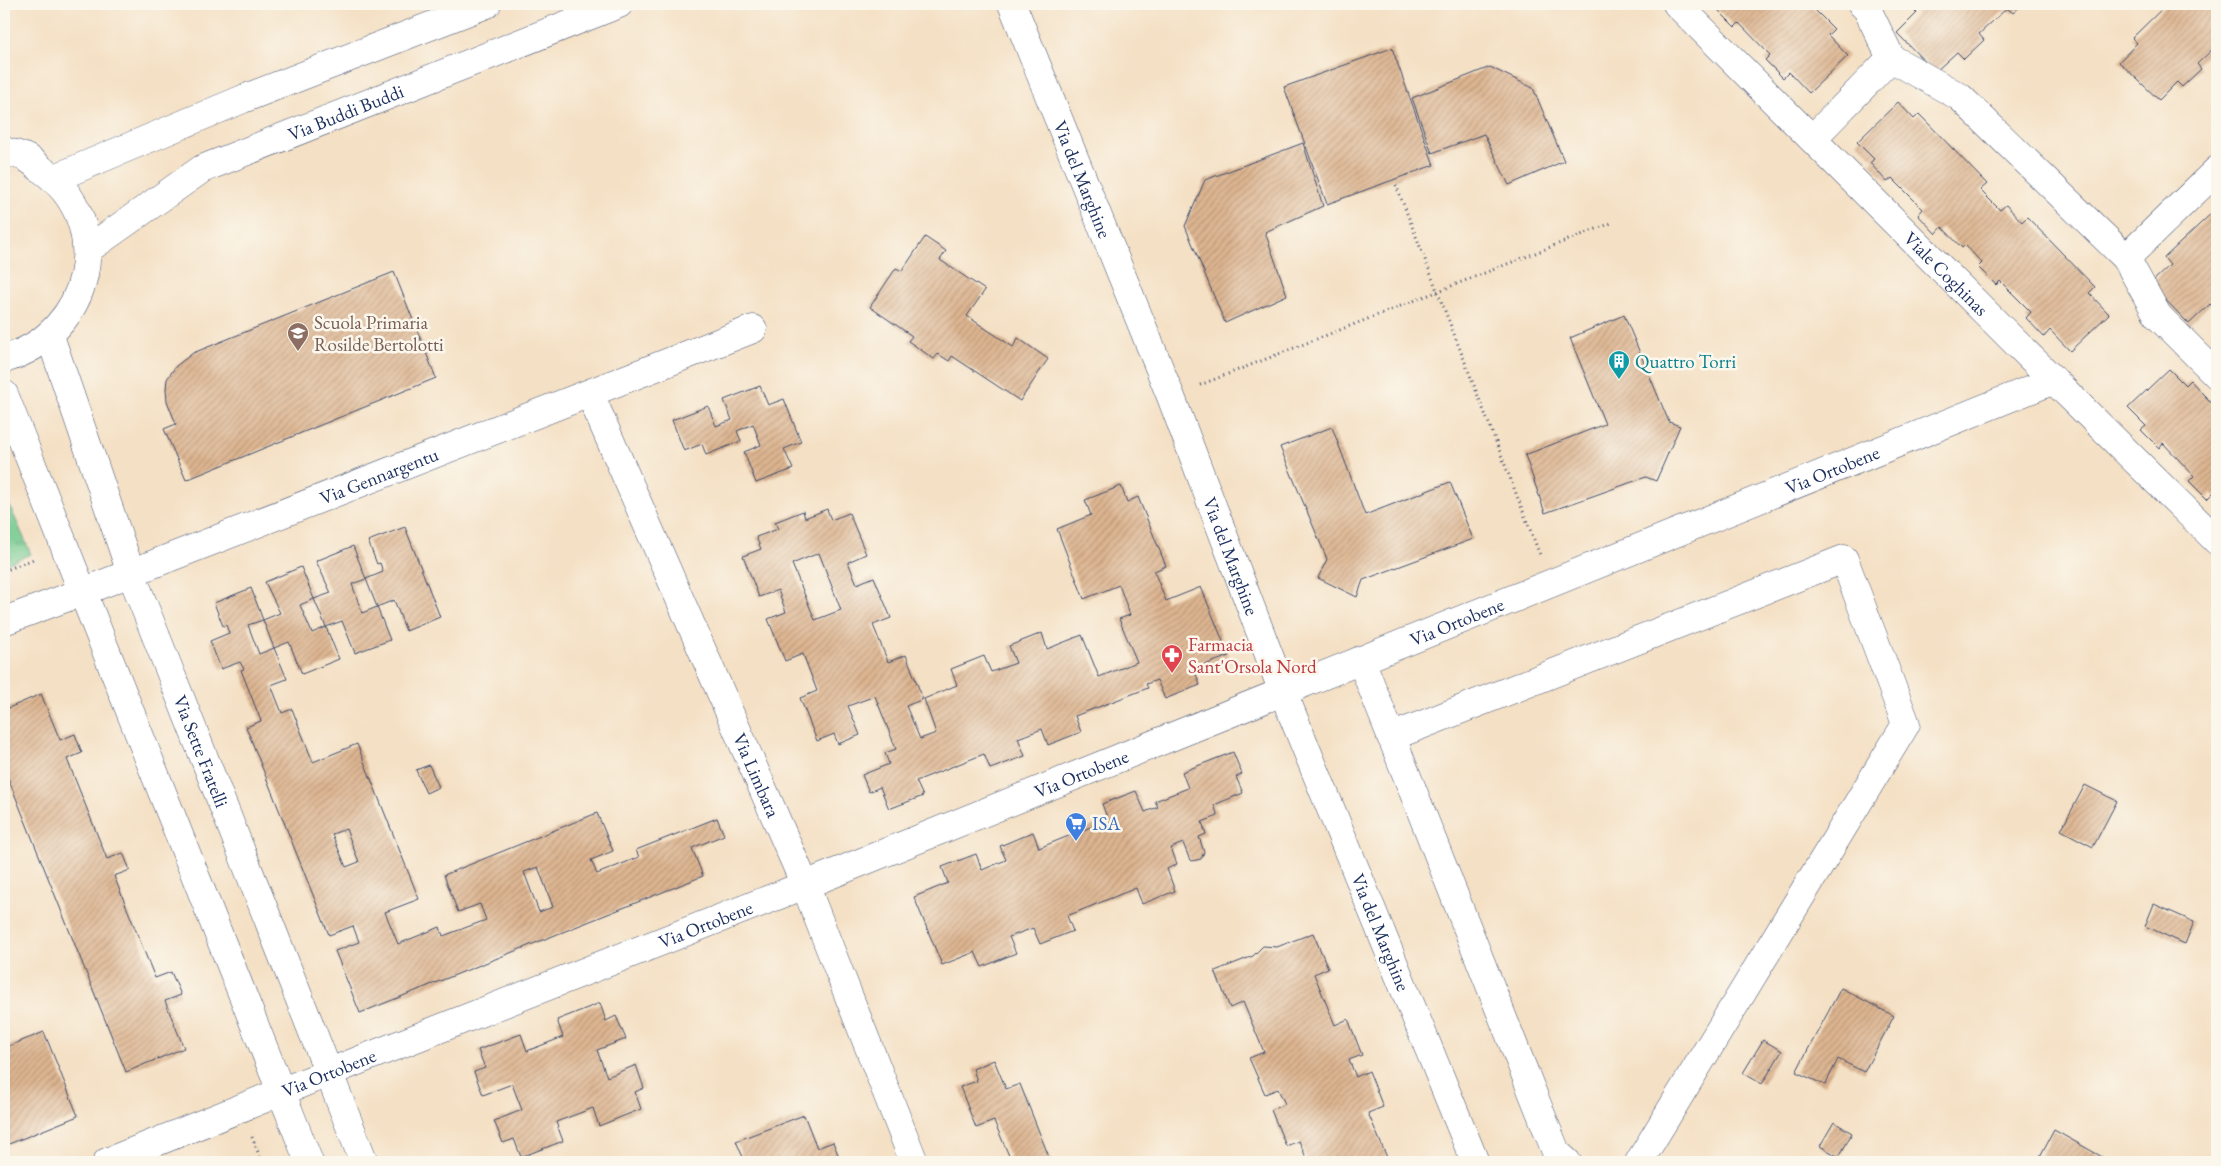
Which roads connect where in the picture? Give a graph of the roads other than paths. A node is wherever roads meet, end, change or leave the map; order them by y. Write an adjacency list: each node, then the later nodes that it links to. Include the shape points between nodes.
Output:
1 (487, 4): 10 (street, via 243,99)
2 (619, 4): 11 (street, Via Buddi Buddi, via 202,169)
3 (1012, 4): 25 (street, Via del Marghine, via 1172,397)
4 (1677, 4): 7 (street, Viale Coghinas)
5 (1862, 4): 6 (street)
6 (1891, 58): 7 (street); 12 (street, via 1960,97)
7 (1812, 139): 17 (street, Viale Coghinas)
8 (4, 151): 10 (street, via 26,158)
9 (2217, 170): 12 (street)
10 (56, 178): 11 (street, via 72,199 82,224)
11 (86, 250): 14 (street, via 84,282 70,311)
12 (2126, 258): 16 (street, via 2158,316)
13 (753, 329): 19 (street, Via Gennargentu)
14 (50, 336): 15 (street, via 23,354); 21 (street, Via Sette Fratelli)
15 (4, 359)
16 (2217, 374)
17 (2054, 380): 20 (street, Viale Coghinas); 24 (street, Via Ortobene)
18 (4, 394): 22 (street)
19 (590, 394): 21 (street, Via Gennargentu); 27 (street, Via Limbara)
20 (2217, 541)
21 (131, 573): 22 (street, Via Gennargentu); 28 (street, Via Sette Fratelli)
22 (82, 592): 23 (street, Via Gennargentu); 29 (street)
23 (4, 621)
24 (1361, 660): 25 (street, Via Ortobene); 26 (street)
25 (1283, 692): 27 (street, Via Ortobene); 34 (street, Via del Marghine)
26 (1391, 737): 35 (street, via 1556,1152); 36 (street, via 1844,559 1906,724)
27 (805, 885): 28 (street, Via Ortobene); 33 (street, Via Limbara)
28 (329, 1072): 29 (street, Via Ortobene); 32 (street, Via Sette Fratelli)
29 (281, 1091): 30 (street, Via Ortobene); 31 (street)
30 (107, 1162)
31 (309, 1162)
32 (364, 1162)
33 (914, 1162)
34 (1475, 1162)
35 (1567, 1162)
36 (1639, 1162)

